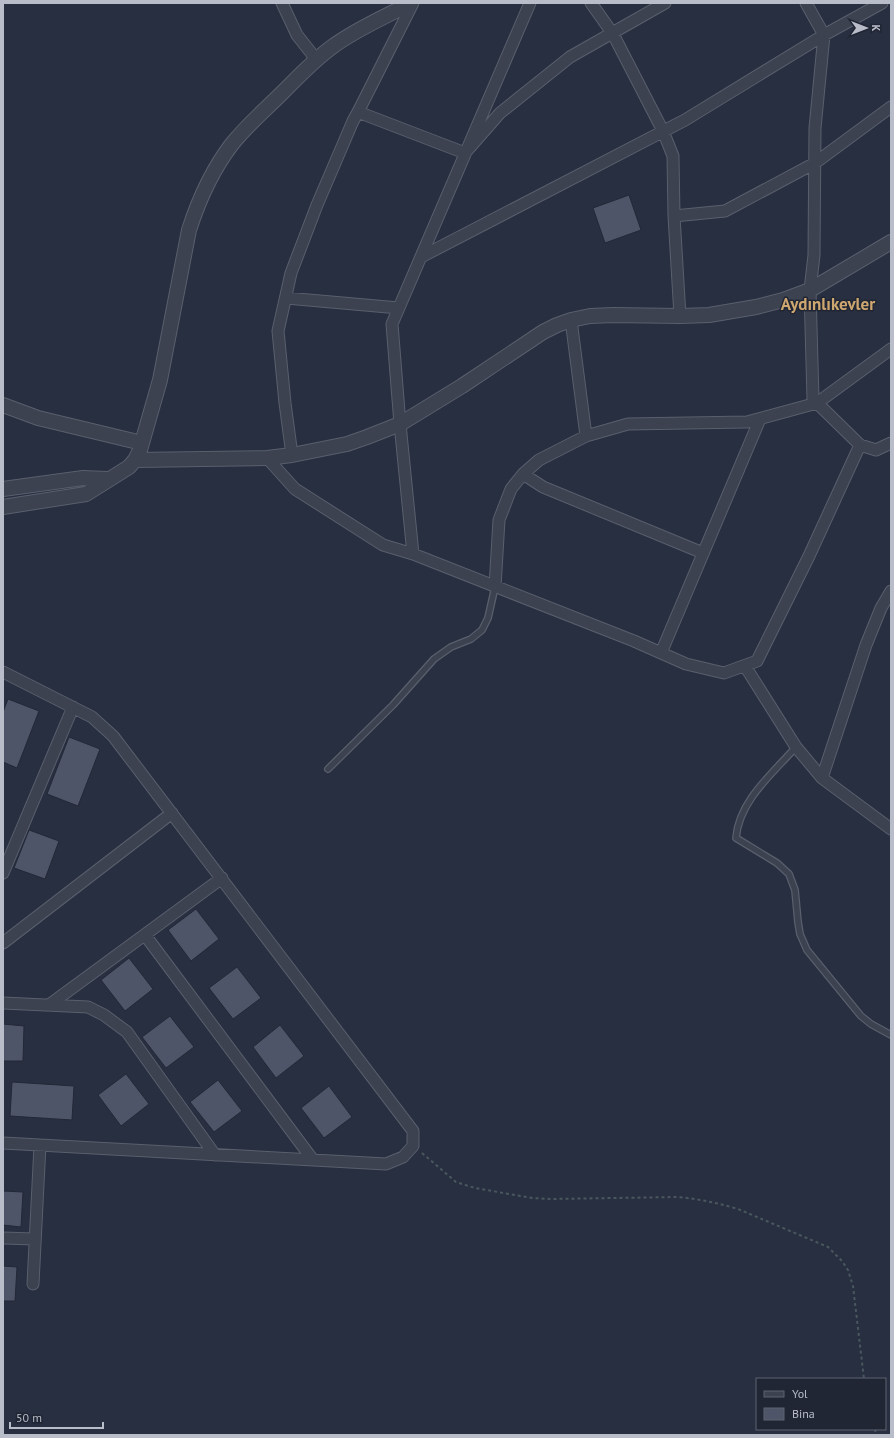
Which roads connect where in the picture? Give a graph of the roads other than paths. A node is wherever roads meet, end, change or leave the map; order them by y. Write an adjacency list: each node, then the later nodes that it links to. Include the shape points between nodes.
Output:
1 (282, 3): 10 (street, via 297,35)
2 (412, 3): 10 (street, via 350,35); 12 (street)
3 (530, 3): 14 (street)
4 (591, 3): 8 (street)
5 (665, 3): 8 (street)
6 (806, 3): 9 (street)
7 (882, 3): 9 (street)
8 (613, 34): 13 (street); 14 (street, via 570,56 500,113)
9 (824, 35): 13 (street); 15 (street, via 815,128)
10 (316, 60): 30 (street, via 248,125 220,161 207,183 189,230 160,380)
11 (891, 107): 15 (street)
12 (358, 112): 14 (street); 20 (street, via 317,205 292,273)
13 (663, 131): 16 (street, via 673,156); 18 (street)
14 (465, 153): 18 (street)
15 (815, 163): 16 (street, via 725,211); 19 (street, via 814,255)
16 (674, 216): 22 (street)
17 (891, 242): 19 (street)
18 (421, 257): 21 (street)
19 (810, 290): 22 (street, via 756,307 709,315); 25 (street, via 813,399)
20 (286, 298): 21 (street); 33 (street, via 278,331)
21 (399, 308): 28 (street, via 392,324)
22 (680, 316): 23 (street, via 613,315)
23 (571, 320): 28 (street, via 542,332); 29 (street)
24 (891, 349): 25 (street)
25 (817, 403): 27 (street); 32 (street)
26 (3, 405): 30 (street, via 38,418)
27 (760, 419): 29 (street, via 747,422 628,424); 40 (street)
28 (400, 424): 33 (street, via 347,444); 41 (street)
29 (586, 436): 36 (street, via 539,460)
30 (142, 443): 35 (street)
31 (891, 443): 32 (street, via 876,450)
32 (860, 445): 45 (street, via 757,661)
33 (292, 455): 34 (street)
34 (267, 458): 35 (street); 41 (street, via 295,490 383,544)
35 (135, 460): 37 (street, via 129,467)
36 (523, 474): 40 (street, via 543,487); 42 (street, via 511,489 499,520)
37 (108, 480): 38 (street, via 84,478); 39 (street, via 86,494)
38 (3, 489)
39 (3, 506)
40 (703, 552): 44 (street)
41 (413, 554): 42 (street)
42 (495, 587): 44 (street); 49 (lane, via 488,618 482,630 471,639 451,647 434,659 393,705)
43 (891, 591): 50 (street, via 878,614 866,645)
44 (661, 653): 45 (street, via 686,664 724,673)
45 (745, 666): 48 (street)
46 (3, 673): 47 (street)
47 (73, 707): 51 (street, via 92,716 114,736); 53 (street)
48 (796, 747): 50 (street); 59 (lane, via 748,801 741,816 736,838 777,863 789,874 795,890 800,934 807,950 861,1016)
49 (328, 769)
50 (822, 778): 52 (street)
51 (172, 813): 54 (street); 56 (street)
52 (891, 829)
53 (3, 873)
54 (222, 878): 55 (street); 63 (street, via 413,1131 413,1146 403,1157 386,1164)
55 (145, 934): 58 (street); 63 (street)
56 (3, 943)
57 (3, 1002): 58 (street)
58 (49, 1005): 62 (street, via 88,1007 127,1032)
59 (891, 1034)
60 (3, 1143): 61 (street)
61 (40, 1145): 62 (street); 65 (street)
62 (215, 1154): 63 (street)
63 (313, 1160)
64 (3, 1238): 65 (street)
65 (35, 1239): 66 (street)
66 (33, 1284)

